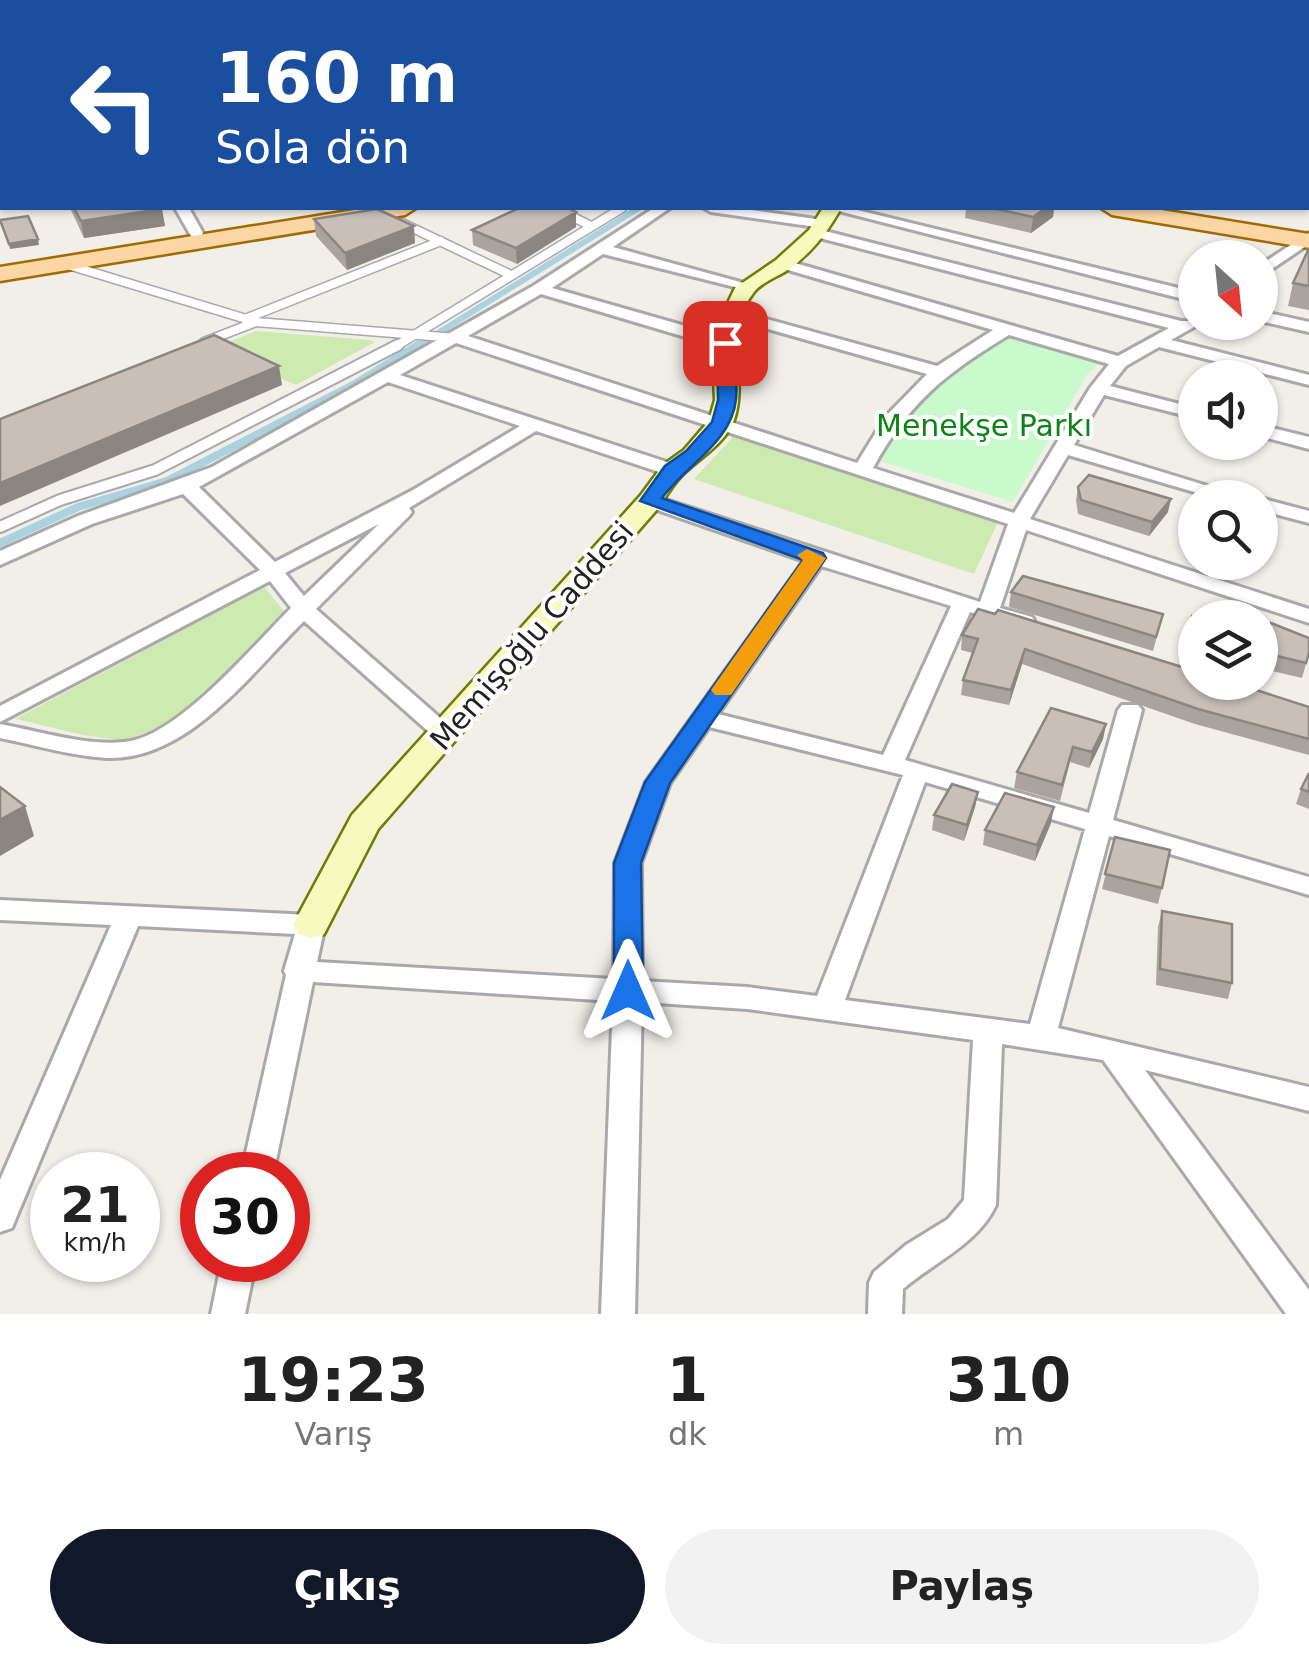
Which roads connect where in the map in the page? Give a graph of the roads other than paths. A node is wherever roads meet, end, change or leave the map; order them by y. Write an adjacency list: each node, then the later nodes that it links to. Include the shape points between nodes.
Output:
1 (183, 210): 13 (street)
2 (340, 210): 13 (main road)
3 (392, 210): 10 (main road)
4 (559, 210): 12 (lane)
5 (619, 210): 12 (lane)
6 (661, 210): 16 (street)
7 (734, 210): 11 (street)
8 (1125, 210): 14 (main road)
9 (1172, 210): 14 (main road)
10 (379, 212): 15 (lane); 19 (main road)
11 (826, 218): 20 (street); 25 (street); 28 (street)
12 (591, 226): 22 (lane)
13 (196, 232): 18 (main road)
14 (1308, 238): 17 (street)
15 (441, 242): 22 (lane); 27 (lane)
16 (602, 250): 23 (street); 24 (street)
17 (1278, 259)
18 (0, 263)
19 (61, 263): 21 (main road); 27 (lane)
20 (784, 264): 23 (street); 32 (street)
21 (0, 274)
22 (512, 275): 34 (lane)
23 (745, 288): 26 (street)
24 (539, 289): 35 (street); 38 (street)
25 (1178, 293)
26 (735, 316): 38 (street); 40 (street)
27 (245, 319): 30 (lane)
28 (1178, 320)
29 (1278, 320): 31 (street)
30 (256, 322): 34 (lane); 37 (lane)
31 (1309, 327)
32 (1007, 329): 39 (street); 40 (street)
33 (1178, 330): 36 (street)
34 (420, 334): 35 (lane); 59 (lane, via 156,470)
35 (451, 337): 41 (street); 45 (street)
36 (1158, 342): 39 (street); 42 (street)
37 (202, 343)
38 (725, 343): 45 (street)
39 (1120, 362): 43 (street)
40 (936, 371): 51 (street, via 905,400)
41 (389, 377): 46 (street); 53 (street)
42 (1309, 380)
43 (1099, 388): 44 (street); 49 (street)
44 (1178, 409)
45 (721, 423): 50 (street, Memişoğlu Caddesi); 51 (street)
46 (534, 425): 50 (street); 54 (street)
47 (1278, 435): 48 (street)
48 (1309, 443)
49 (1063, 448): 52 (street); 58 (street)
50 (672, 470): 55 (street, Memişoğlu Caddesi)
51 (863, 470): 58 (street)
52 (1178, 481)
53 (186, 486): 61 (street, via 85,520); 62 (street)
54 (420, 494): 62 (street); 64 (street)
55 (650, 501): 60 (street); 72 (street, Memişoğlu Caddesi)
56 (1278, 509): 57 (street)
57 (1309, 517)
58 (1019, 521): 65 (street); 66 (street)
59 (0, 527)
60 (816, 558): 63 (street); 70 (street)
61 (0, 559)
62 (272, 570): 64 (street); 69 (street)
63 (963, 603): 65 (street); 73 (street)
64 (303, 609): 71 (street, via 181,729 137,748 106,750); 72 (street)
65 (988, 611): 67 (street)
66 (1309, 616)
67 (1053, 631)
68 (1130, 710): 74 (street)
69 (0, 715)
70 (703, 718): 73 (street); 80 (street, via 658,782 628,863)
71 (0, 730)
72 (446, 734): 78 (street, Memişoğlu Caddesi, via 364,822)
73 (904, 768): 74 (street); 81 (street)
74 (1101, 825): 75 (street); 83 (street)
75 (1309, 886)
76 (0, 910): 77 (street)
77 (128, 917): 78 (street); 87 (street)
78 (311, 925): 79 (street)
79 (298, 971): 80 (street); 86 (street)
80 (628, 991): 81 (street); 90 (street)
81 (827, 1009): 82 (street)
82 (988, 1030): 83 (street); 91 (street, via 980,1205 886,1283)
83 (1041, 1037): 84 (street)
84 (1113, 1050): 85 (street); 92 (street)
85 (1309, 1098)
86 (262, 1152)
87 (0, 1218)
88 (235, 1282): 89 (street)
89 (228, 1314)
90 (618, 1314)
91 (885, 1314)
92 (1306, 1314)

